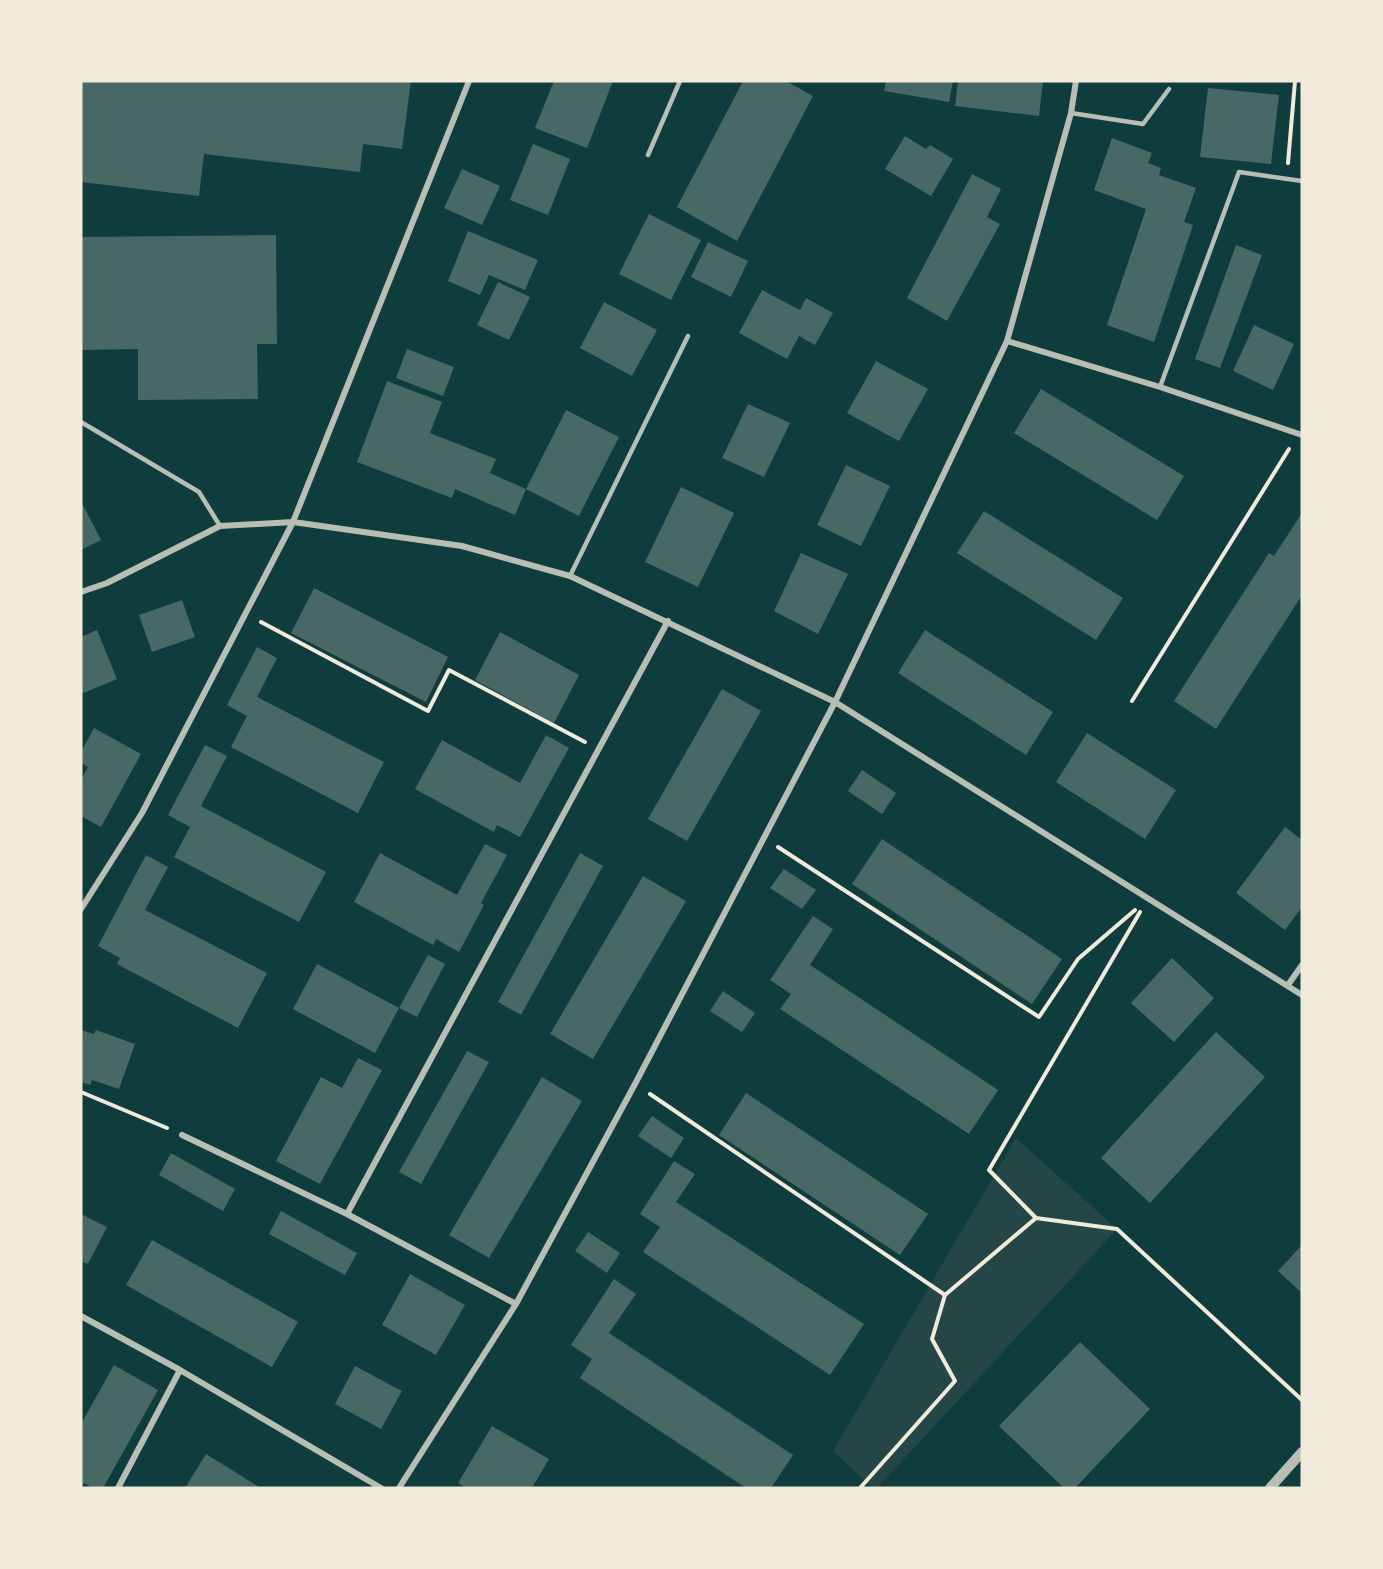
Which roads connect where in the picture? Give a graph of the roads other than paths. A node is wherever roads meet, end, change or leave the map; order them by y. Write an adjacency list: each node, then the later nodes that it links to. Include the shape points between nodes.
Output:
1 (469, 81): 13 (street)
2 (680, 81): 6 (lane)
3 (1076, 81): 5 (street)
4 (1169, 89): 5 (lane, via 1143,124)
5 (1071, 114): 9 (street)
6 (648, 155)
7 (1302, 181): 10 (lane, via 1239,172)
8 (688, 336): 15 (lane)
9 (1007, 340): 10 (street); 18 (street)
10 (1160, 387): 12 (street)
11 (81, 422): 14 (lane, via 199,492)
12 (1300, 434)
13 (293, 522): 14 (street); 15 (street, via 462,546); 19 (street, via 142,813)
14 (219, 526): 16 (street, via 107,583)
15 (570, 576): 17 (street)
16 (81, 592)
17 (668, 621): 18 (street); 24 (street)
18 (835, 702): 21 (street); 25 (street)
19 (81, 909)
20 (1302, 965): 21 (street)
21 (1288, 985): 22 (street)
22 (1302, 994)
23 (182, 1135): 24 (street)
24 (347, 1214): 25 (street)
25 (516, 1304): 31 (street)
26 (81, 1316): 27 (street)
27 (180, 1370): 29 (street); 30 (street)
28 (1302, 1452): 32 (street)
29 (118, 1488)
30 (381, 1488)
31 (399, 1488)
32 (1270, 1488)

